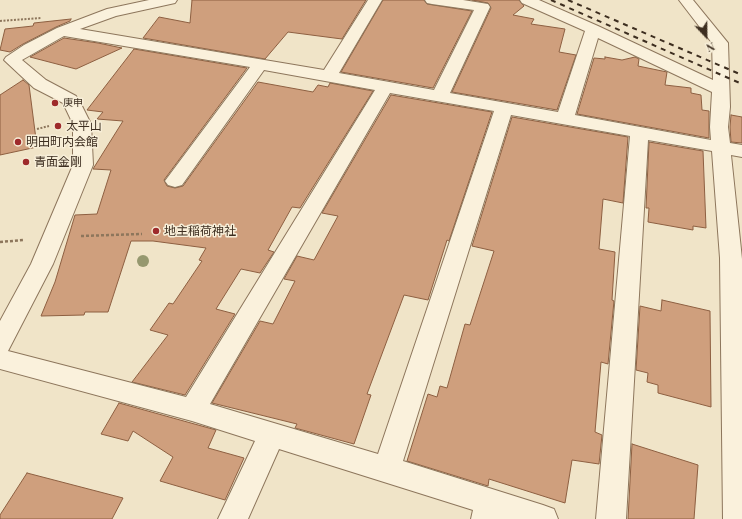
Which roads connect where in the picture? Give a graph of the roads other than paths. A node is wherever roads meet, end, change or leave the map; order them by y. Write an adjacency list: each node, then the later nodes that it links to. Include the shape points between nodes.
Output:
1 (170, 0): 7 (street, via 112,12)
2 (375, 0): 9 (street)
3 (432, 0): 12 (street, via 482,7)
4 (527, 0): 6 (street)
5 (686, 0): 11 (street, via 720,43)
6 (593, 29): 11 (street); 14 (street)
7 (62, 31): 8 (street); 18 (street, via 12,60 40,84 70,100 82,124 83,165 42,264)
8 (260, 64): 9 (street); 17 (street)
9 (328, 77): 10 (street)
10 (385, 87): 12 (street); 20 (street)
11 (721, 90): 16 (street, via 719,127)
12 (440, 96): 13 (street)
13 (504, 108): 14 (street); 23 (street)
14 (565, 118): 15 (street)
15 (639, 132): 16 (street); 27 (street)
16 (731, 149): 21 (street, via 731,258)
17 (176, 181)
18 (0, 344)
19 (0, 359): 20 (street)
20 (192, 410): 22 (street)
21 (739, 427): 28 (street)
22 (272, 435): 23 (street); 25 (street)
23 (387, 469): 24 (street)
24 (488, 510): 26 (street)
25 (233, 519)
26 (543, 519)
27 (611, 519)
28 (738, 519)

